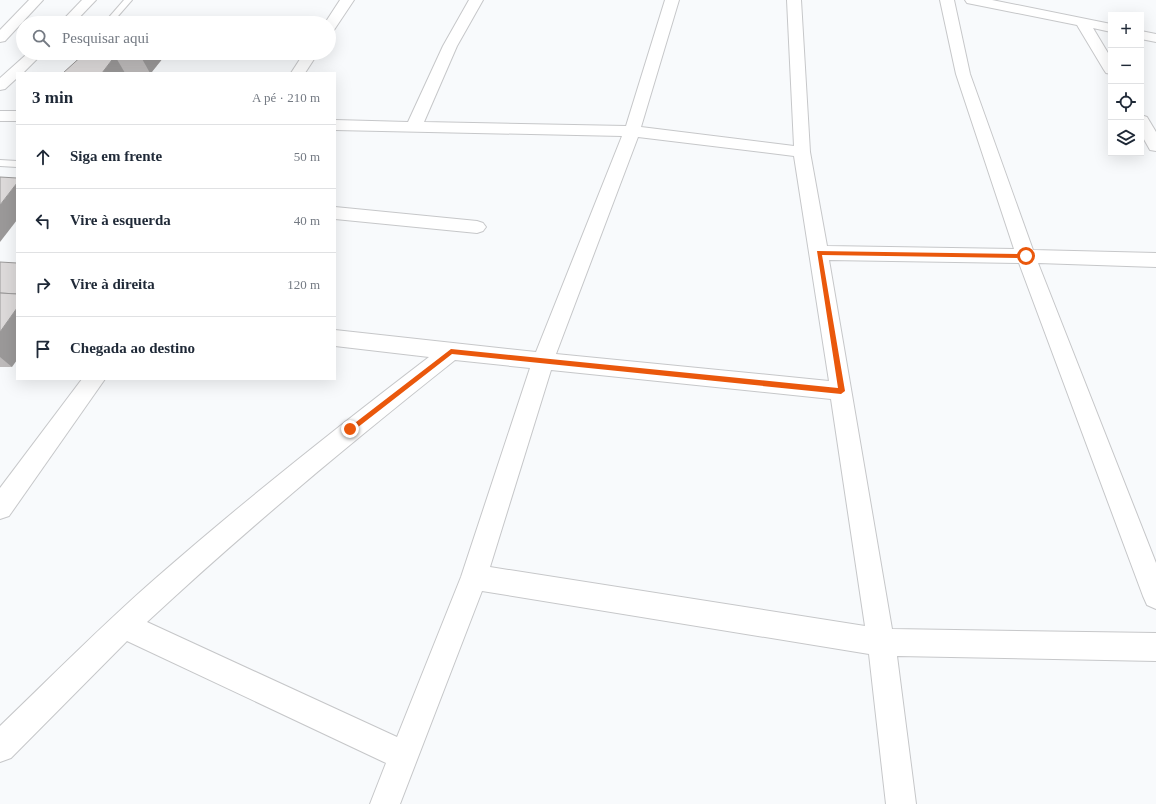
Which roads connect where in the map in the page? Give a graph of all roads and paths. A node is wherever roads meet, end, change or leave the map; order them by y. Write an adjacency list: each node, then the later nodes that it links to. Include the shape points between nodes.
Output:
1 (36, 0): 10 (main road)
2 (89, 0): 11 (main road)
3 (128, 0): 12 (lane)
4 (348, 0): 13 (main road)
5 (476, 0): 29 (main road, via 454,36)
6 (672, 0): 30 (main road)
7 (794, 0): 32 (main road)
8 (947, 0): 38 (main road, via 963,74)
9 (972, 0): 15 (main road)
10 (21, 16)
11 (74, 16)
12 (114, 16)
13 (336, 17)
14 (16, 21): 18 (main road)
15 (1082, 22): 16 (main road); 22 (main road)
16 (1108, 27)
17 (1144, 35): 19 (main road)
18 (0, 38)
19 (1156, 38)
20 (28, 60): 24 (main road)
21 (307, 60): 23 (main road)
22 (1108, 65)
23 (299, 72)
24 (0, 86)
25 (0, 116): 26 (main road)
26 (16, 116)
27 (336, 125): 29 (main road)
28 (1144, 125): 31 (main road)
29 (414, 127): 30 (main road)
30 (632, 131): 32 (main road); 42 (main road)
31 (1156, 146)
32 (802, 152): 37 (main road)
33 (0, 163): 34 (lane)
34 (16, 164)
35 (336, 213): 36 (main road)
36 (477, 227)
37 (819, 253): 38 (main road); 44 (main road)
38 (1026, 256): 39 (main road); 47 (main road)
39 (1156, 260)
40 (336, 338): 41 (main road)
41 (451, 351): 42 (main road); 48 (main road, via 350,429 222,536)
42 (543, 361): 44 (main road); 46 (main road)
43 (93, 380): 45 (main road)
44 (841, 391): 49 (main road)
45 (0, 508)
46 (474, 577): 49 (main road); 52 (main road)
47 (1156, 596)
48 (124, 625): 51 (main road); 52 (main road)
49 (880, 642): 50 (main road); 54 (main road)
50 (1156, 647)
51 (0, 747)
52 (404, 756): 53 (main road)
53 (386, 804)
54 (901, 804)

